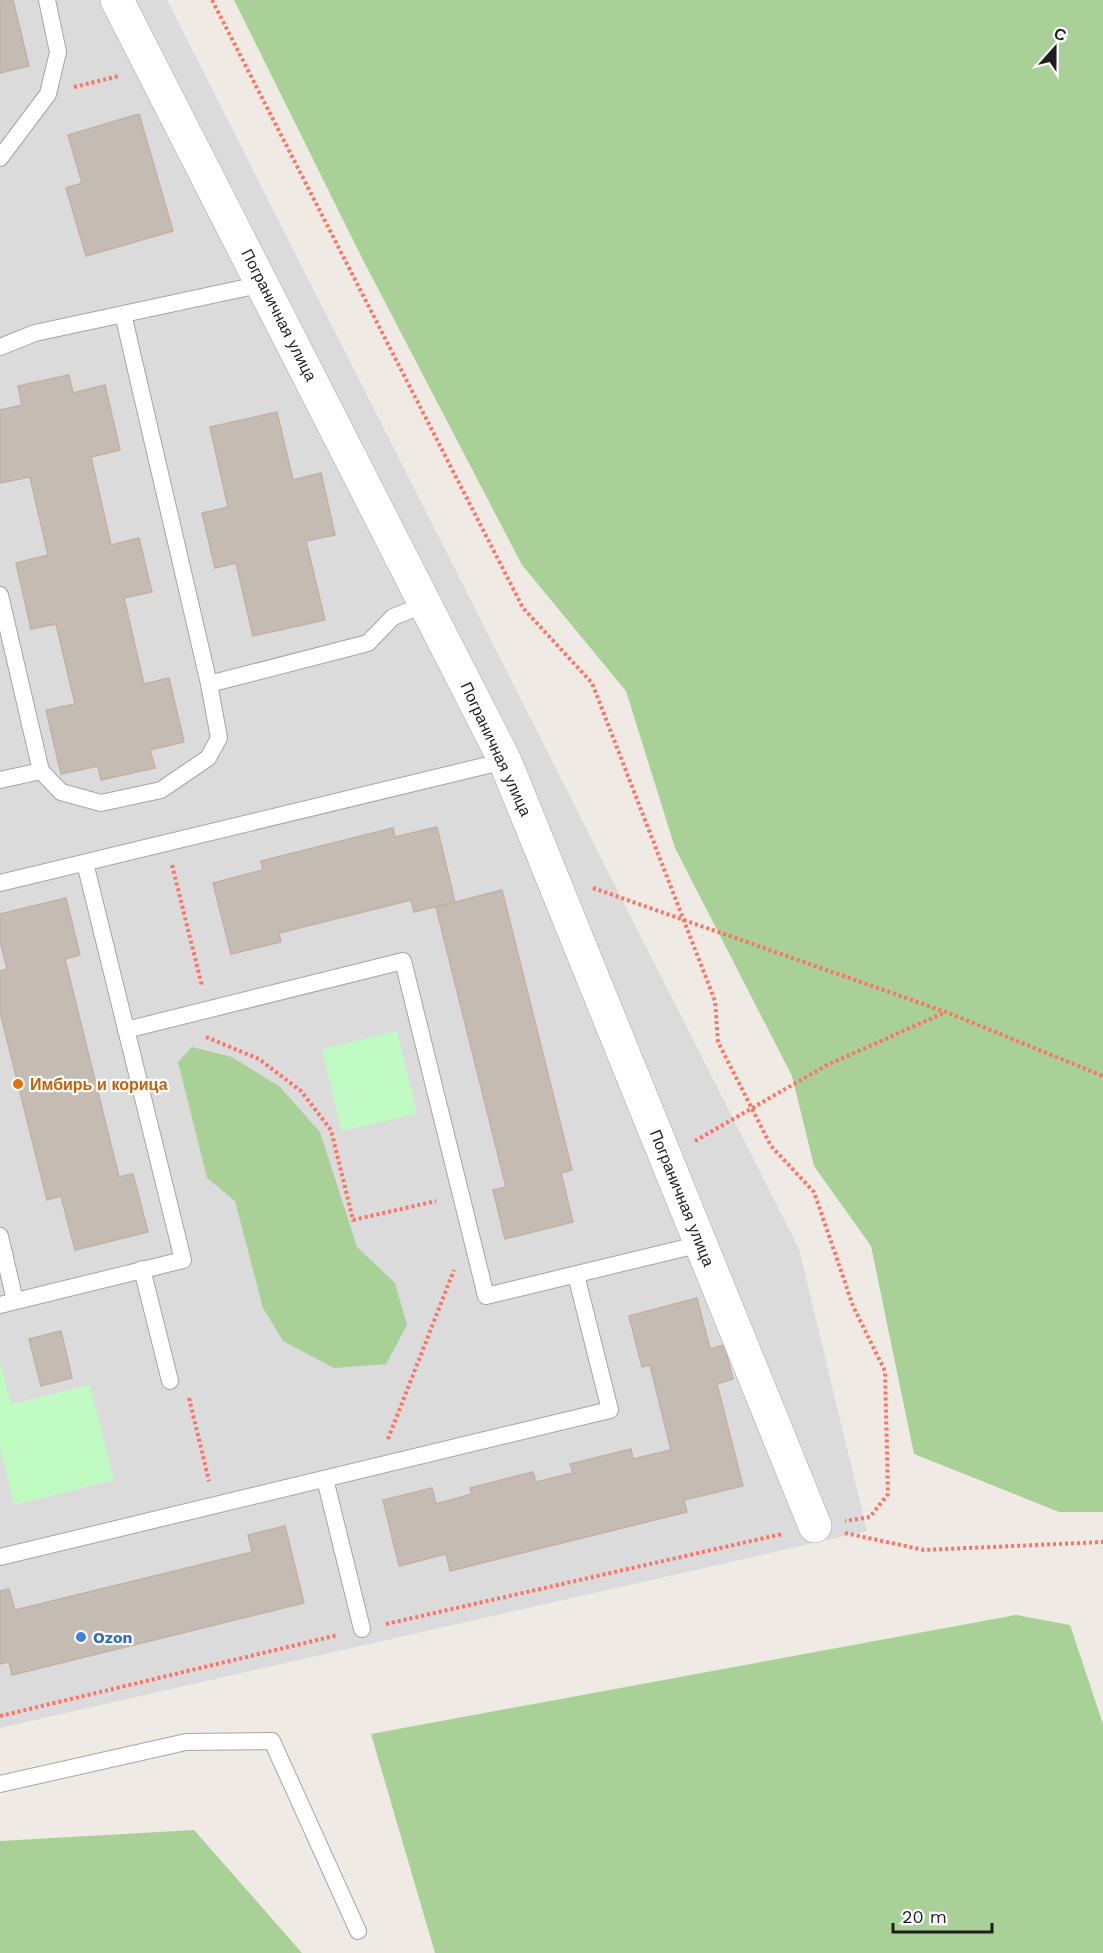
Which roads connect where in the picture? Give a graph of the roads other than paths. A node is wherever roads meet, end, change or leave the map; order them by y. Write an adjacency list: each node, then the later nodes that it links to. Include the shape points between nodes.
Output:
1 (46, 0): 3 (lane, via 58,52 48,94)
2 (117, 0): 4 (street, Пограничная улица)
3 (0, 158)
4 (263, 284): 5 (lane); 8 (street, Пограничная улица)
5 (123, 314): 6 (lane, via 35,333); 9 (lane)
6 (0, 347)
7 (0, 595): 11 (lane)
8 (426, 604): 9 (lane, via 393,617 368,643); 10 (street, Пограничная улица)
9 (209, 684): 11 (lane, via 219,738 208,758 161,790 101,802 62,792)
10 (505, 761): 13 (lane); 17 (street, Пограничная улица)
11 (41, 771): 12 (lane)
12 (0, 780)
13 (85, 863): 14 (lane); 15 (lane)
14 (0, 884)
15 (126, 1030): 18 (lane, via 183,1260); 19 (lane, via 403,961 486,1296)
16 (0, 1236): 20 (lane)
17 (701, 1244): 19 (lane); 23 (street, Пограничная улица)
18 (142, 1269): 20 (lane); 21 (lane)
19 (576, 1275): 22 (lane, via 610,1410)
20 (8, 1303)
21 (170, 1381)
22 (325, 1479): 24 (lane); 25 (lane)
23 (815, 1526)
24 (0, 1557)
25 (363, 1629)
26 (0, 1784): 27 (lane, via 186,1742 272,1741)
27 (358, 1931)

